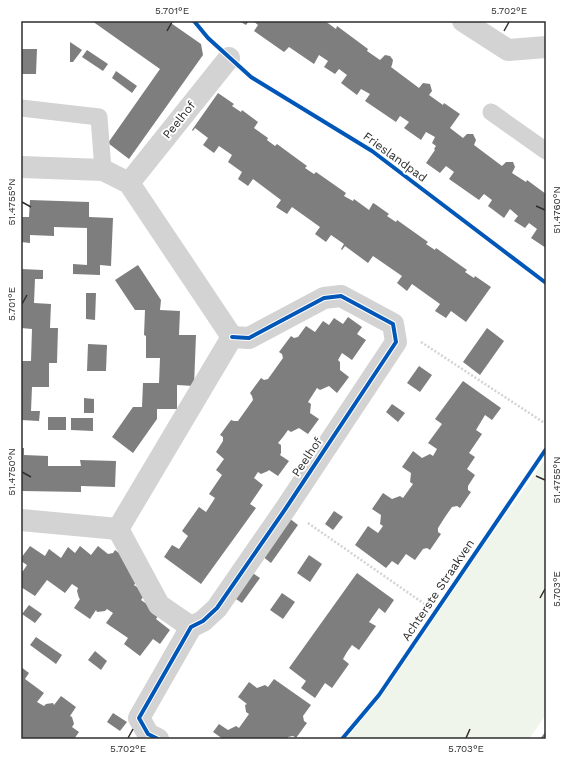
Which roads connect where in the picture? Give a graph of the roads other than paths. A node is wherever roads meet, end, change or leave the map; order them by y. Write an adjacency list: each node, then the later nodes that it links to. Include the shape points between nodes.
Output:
1 (463, 21): 2 (street, via 508,50)
2 (546, 47)
3 (229, 58): 9 (street, Peelhof)
4 (21, 108): 8 (lane, via 99,117)
5 (491, 112): 6 (lane)
6 (546, 151)
7 (21, 167): 8 (street)
8 (103, 170): 9 (street)
9 (130, 183): 10 (street)
10 (232, 337): 12 (street); 13 (street, Peelhof, via 249,338 324,298 341,296 392,324 396,342 217,608 203,621)
11 (21, 520): 12 (street)
12 (118, 529): 13 (street, via 159,605)
13 (191, 627): 14 (street, Peelhof, via 139,718 148,734)
14 (158, 739)

